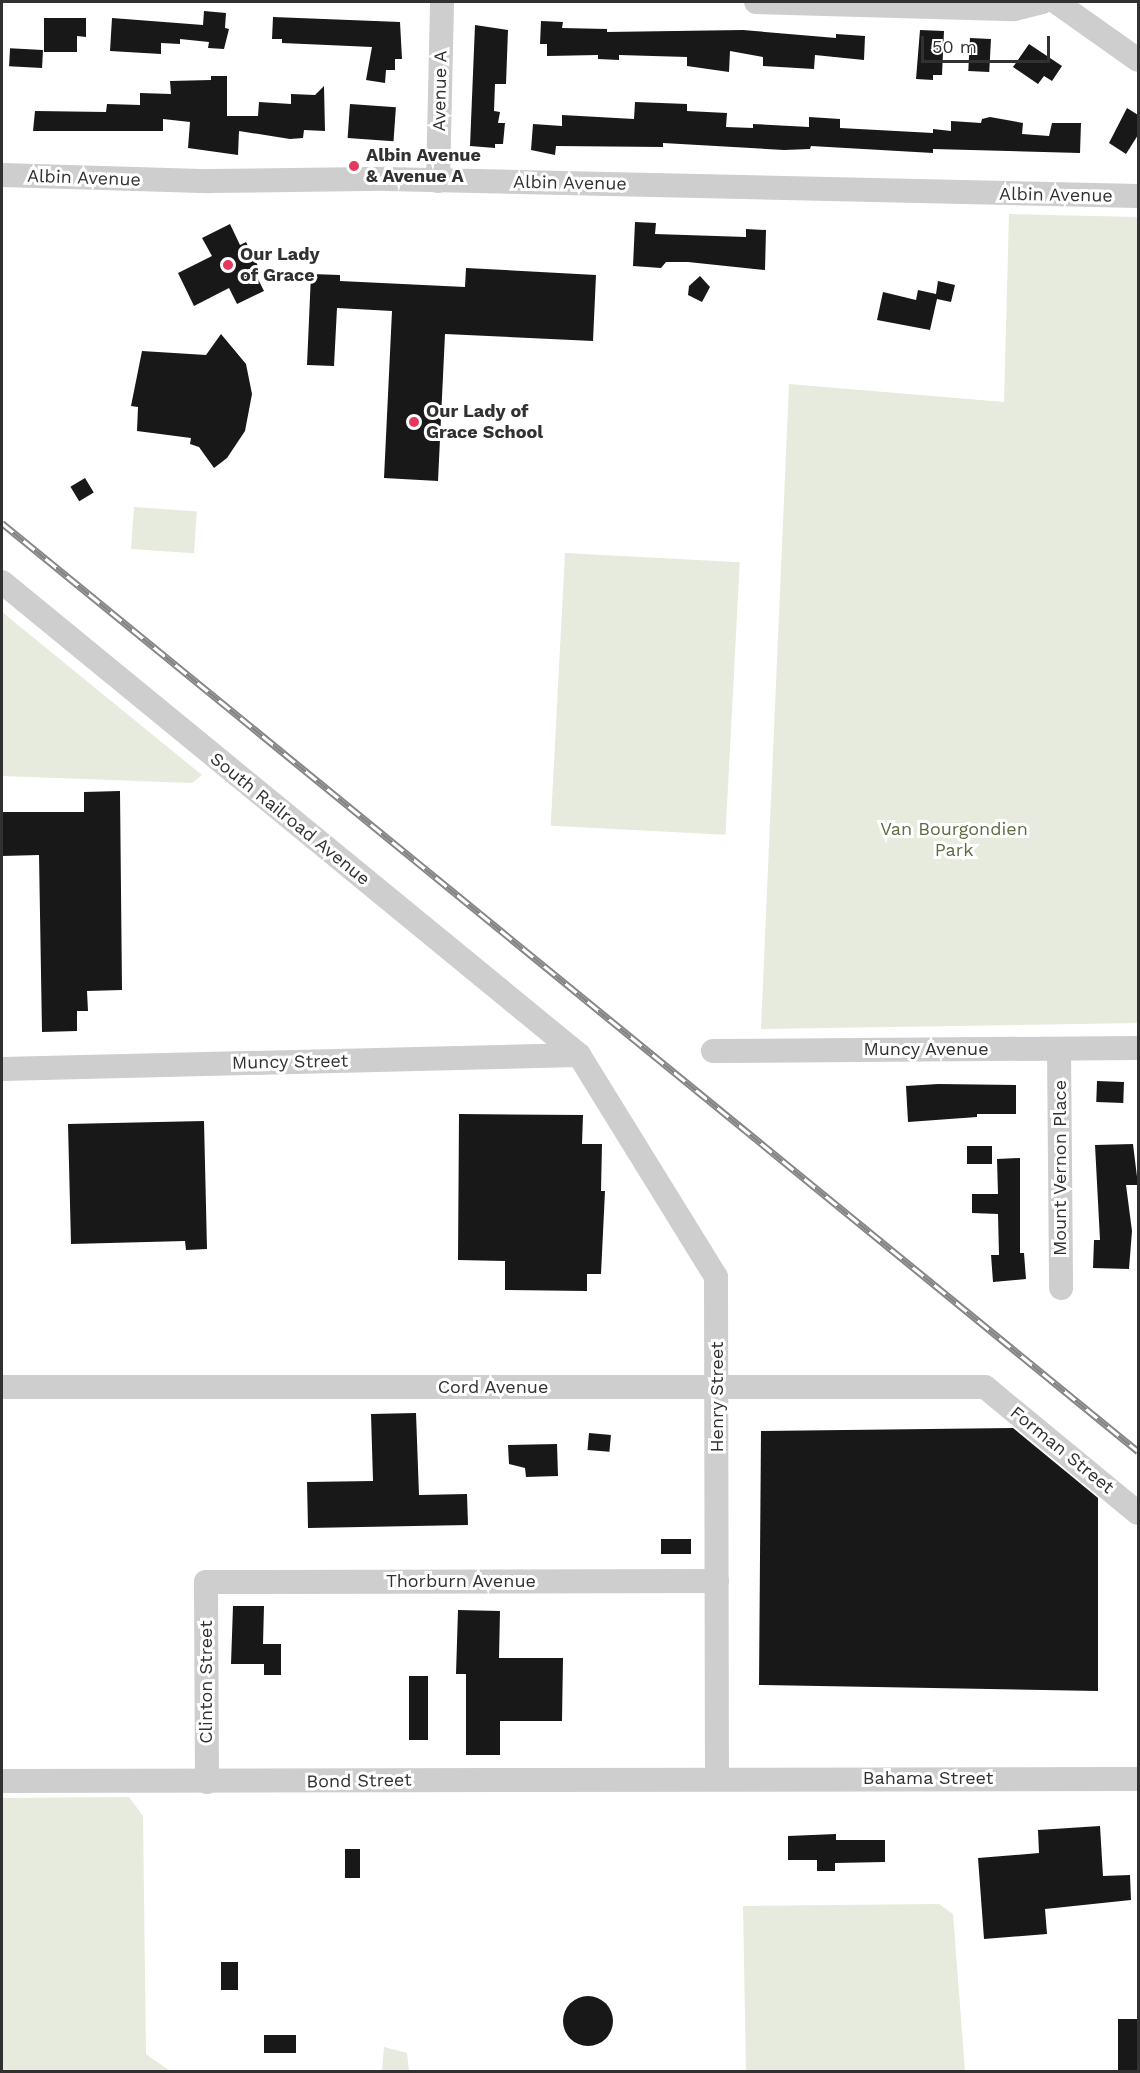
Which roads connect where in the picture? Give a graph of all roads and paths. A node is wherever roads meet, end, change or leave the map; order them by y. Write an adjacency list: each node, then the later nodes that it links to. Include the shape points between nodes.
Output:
1 (442, 2): 7 (street, Avenue A)
2 (756, 2): 3 (street, via 1014,9)
3 (1042, 2)
4 (1056, 2): 5 (street)
5 (1138, 60)
6 (2, 175): 7 (street, Albin Avenue, via 210,181)
7 (438, 181): 8 (street, Albin Avenue)
8 (1138, 196)
9 (2, 582): 13 (street, South Railroad Avenue)
10 (1059, 1048): 11 (street, Muncy Avenue); 12 (street, Muncy Avenue); 15 (street, Mount Vernon Place)
11 (1138, 1048)
12 (713, 1051)
13 (579, 1055): 14 (street, Muncy Street); 18 (street, Henry Street, via 716,1277)
14 (2, 1069)
15 (1061, 1288)
16 (2, 1387): 18 (street, Cord Avenue)
17 (985, 1387): 18 (street, Cord Avenue); 19 (street, Forman Street)
18 (717, 1388): 20 (street, Henry Street)
19 (1138, 1513)
20 (717, 1581): 21 (street, Thorburn Avenue); 22 (street, Henry Street)
21 (206, 1582): 25 (street, Clinton Street)
22 (717, 1778): 23 (street, Bahama Street); 25 (street, Bond Street)
23 (1138, 1779)
24 (2, 1782): 25 (street, Bond Street)
25 (207, 1782)

